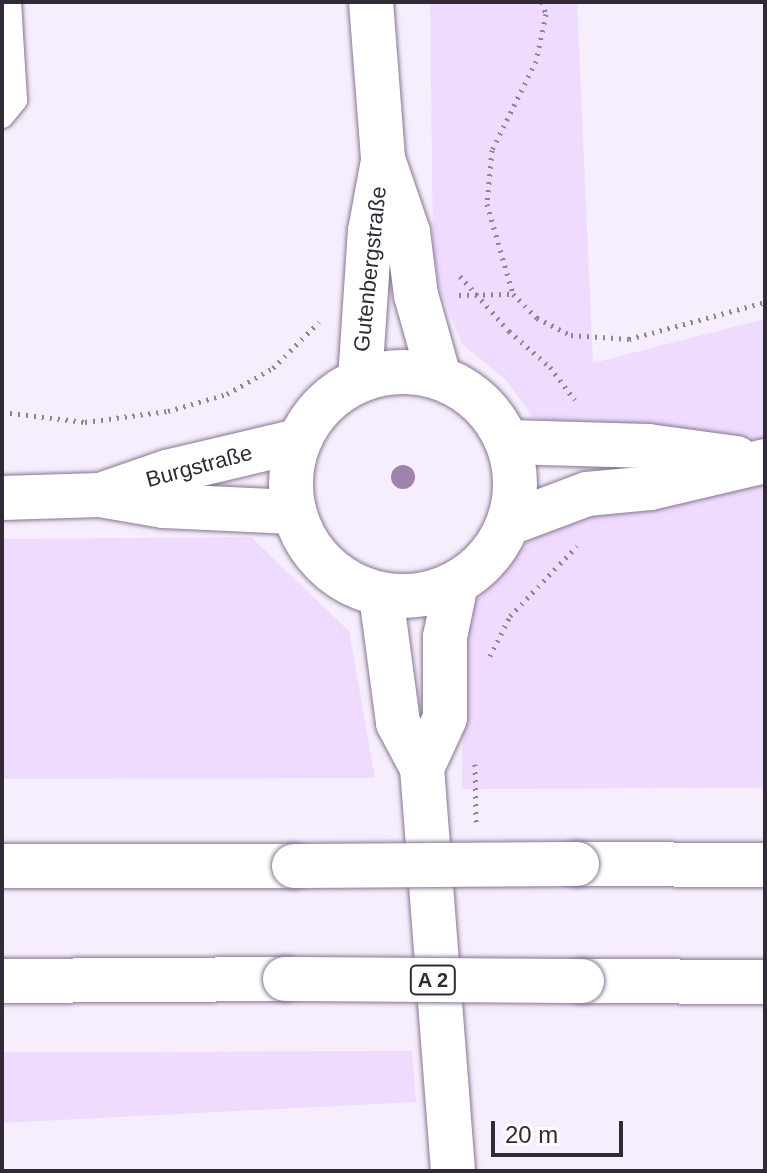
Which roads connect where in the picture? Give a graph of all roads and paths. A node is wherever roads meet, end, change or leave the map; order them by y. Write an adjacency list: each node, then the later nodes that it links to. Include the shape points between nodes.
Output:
1 (9, 2): 4 (lane, via 15,100)
2 (371, 2): 5 (main road, Gutenbergstraße)
3 (542, 2): 8 (path, via 546,14 536,61 492,150 488,190 487,204)
4 (2, 116)
5 (383, 159): 9 (main road, Gutenbergstraße, via 408,232); 10 (main road, Gutenbergstraße)
6 (452, 261): 7 (path)
7 (476, 294): 8 (path); 9 (path); 17 (path, via 550,367 581,408)
8 (513, 294): 11 (path, via 537,318 571,335 629,339)
9 (416, 295): 12 (main road, Gutenbergstraße)
10 (364, 301): 13 (main road, Gutenbergstraße); 14 (path, via 329,312 273,368 227,394 168,411 85,422)
11 (765, 302)
12 (439, 377): 13 (main road, via 399,371); 16 (main road, via 468,391 492,413)
13 (360, 380): 15 (main road, via 323,404)
14 (2, 412)
15 (298, 441): 20 (main road, Burgstraße, via 167,472); 22 (main road, via 290,476)
16 (508, 442): 17 (main road); 23 (main road, via 517,482)
17 (583, 446): 18 (main road, via 648,446)
18 (763, 461): 19 (main road, via 650,488)
19 (587, 494): 23 (main road); 26 (path, via 583,538 510,616)
20 (100, 495): 21 (main road, Burgstraße); 22 (main road, Burgstraße, via 164,506)
21 (2, 498)
22 (293, 512): 25 (main road, via 306,542 325,566 351,584)
23 (510, 523): 24 (main road, via 489,558)
24 (456, 584): 25 (main road, via 420,596); 28 (main road, via 445,637 445,718)
25 (381, 595): 28 (main road, via 398,723)
26 (487, 663)
27 (474, 757): 29 (path)
28 (422, 768): 34 (main road)
29 (476, 837)
30 (765, 865): 31 (main road, bridge)
31 (2, 866)
32 (2, 981): 33 (main road, A 2, bridge)
33 (765, 982)
34 (453, 1171)

